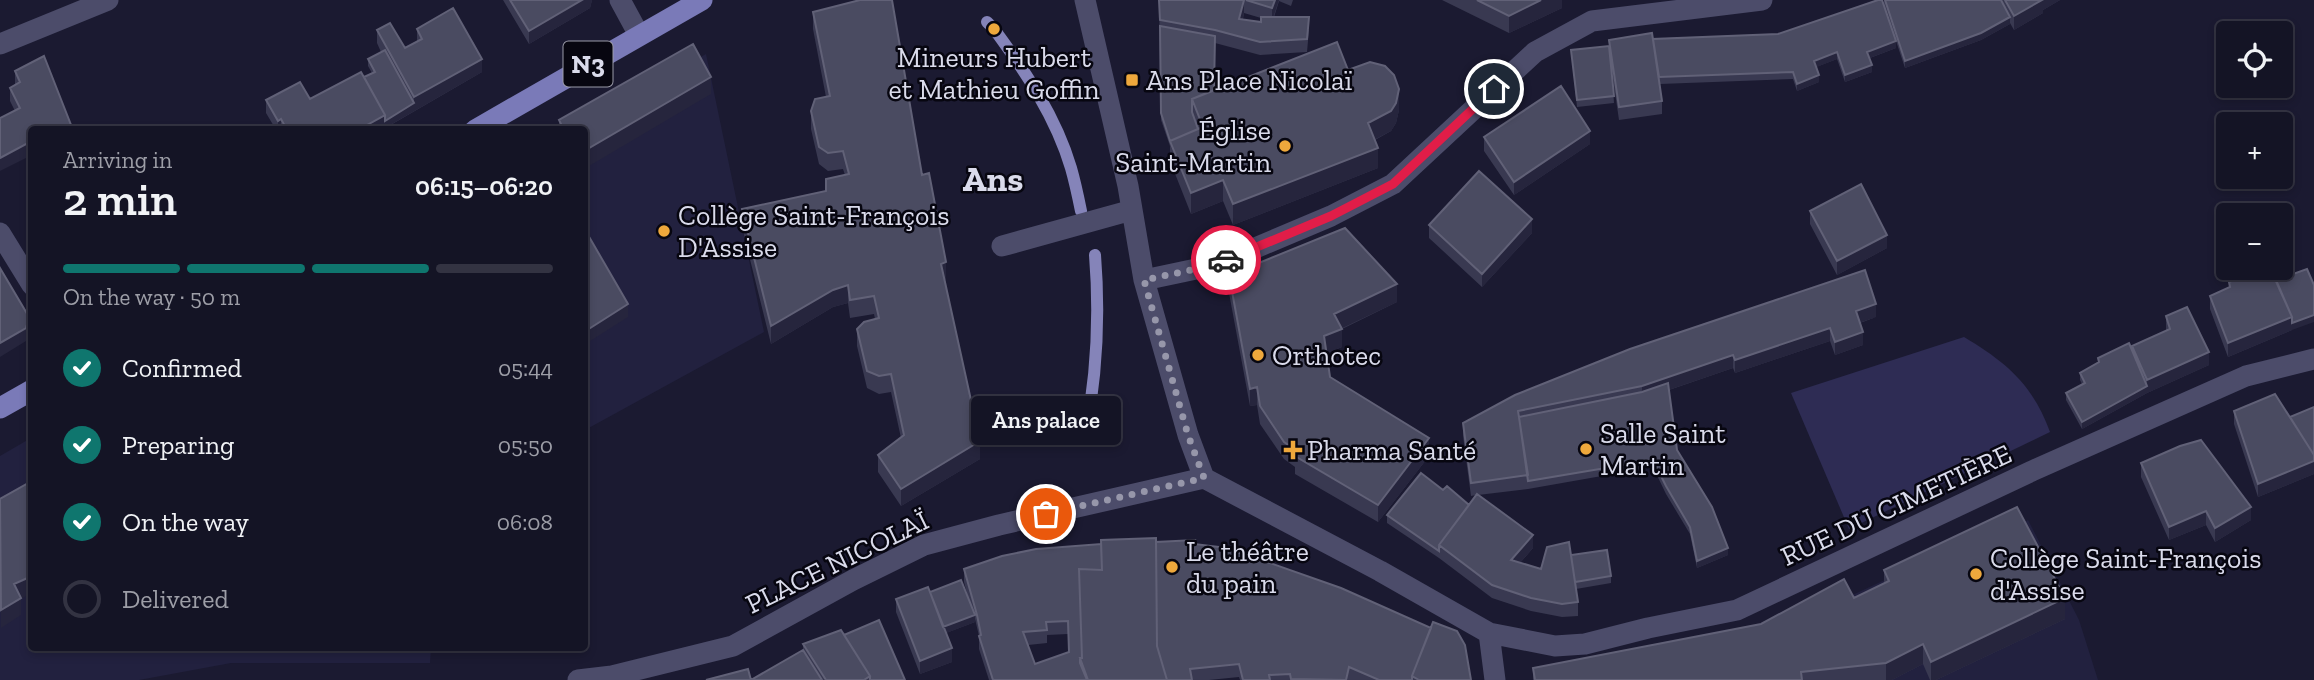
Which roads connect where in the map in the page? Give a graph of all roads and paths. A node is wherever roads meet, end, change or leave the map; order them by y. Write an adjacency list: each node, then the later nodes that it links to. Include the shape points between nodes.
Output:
1 (107, 0): 7 (street)
2 (620, 0): 6 (street)
3 (702, 0): 6 (main road, N3)
4 (1086, 0): 9 (street)
5 (1762, 0): 13 (street, via 1592,22 1535,51 1393,184 1215,265)
6 (639, 35): 8 (main road, N3)
7 (0, 44)
8 (482, 126)
9 (1132, 209): 11 (street); 13 (street)
10 (0, 233): 12 (street)
11 (1002, 246)
12 (28, 278)
13 (1144, 280): 17 (street)
14 (2314, 359): 18 (street, RUE DU CIMETIÈRE, via 2246,376 1737,610 1585,644 1555,646)
15 (28, 392): 16 (main road)
16 (0, 408)
17 (1204, 478): 18 (street); 19 (street, PLACE NICOLAÏ, via 924,545 733,646)
18 (1489, 634): 20 (street)
19 (578, 680)
20 (1495, 680)

